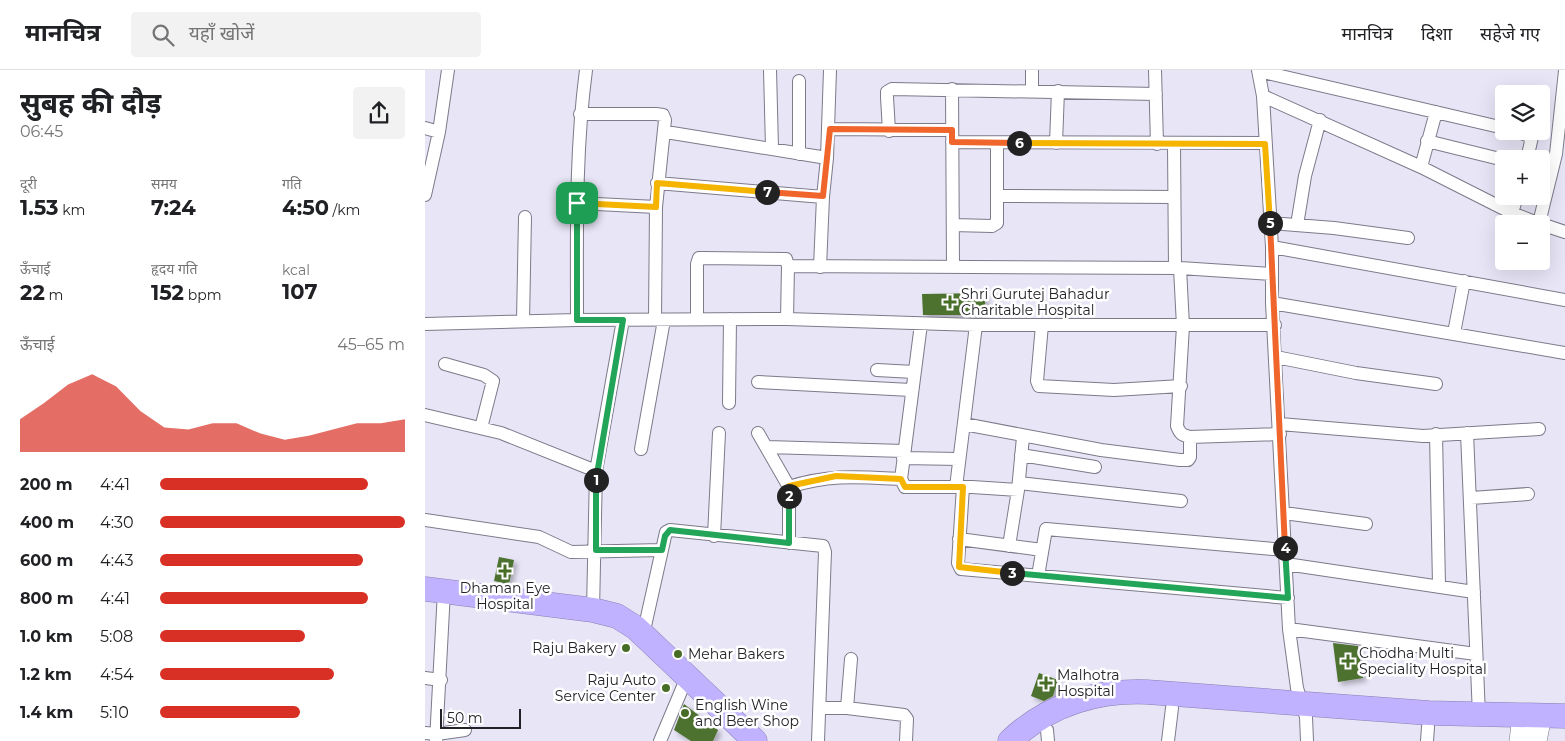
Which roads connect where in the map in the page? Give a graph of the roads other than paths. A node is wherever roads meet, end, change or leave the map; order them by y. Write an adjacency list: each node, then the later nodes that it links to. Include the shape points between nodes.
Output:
1 (448, 70): 24 (street)
2 (586, 70): 17 (street)
3 (770, 70): 33 (street)
4 (830, 70): 22 (street)
5 (1032, 70): 12 (street)
6 (1155, 70): 14 (street)
7 (1554, 70): 9 (street)
8 (1258, 71): 15 (street); 16 (street)
9 (1565, 71): 19 (street)
10 (799, 81): 34 (street)
11 (952, 89): 12 (street); 23 (street, via 889,90); 26 (street)
12 (1032, 90): 13 (street)
13 (1058, 91): 14 (street); 29 (street)
14 (1155, 94): 30 (street)
15 (1263, 96): 18 (street); 32 (street)
16 (1436, 112): 20 (street); 27 (street)
17 (580, 114): 25 (street, via 663,115); 44 (street)
18 (1320, 120): 37 (street); 52 (street, via 1305,176)
19 (1563, 125): 49 (street)
20 (1495, 126)
21 (425, 128): 24 (street)
22 (830, 129): 23 (street); 35 (street)
23 (889, 131): 26 (street)
24 (439, 132): 38 (street)
25 (665, 132): 33 (street); 39 (street)
26 (952, 136): 28 (street); 53 (street)
27 (1427, 141): 36 (street); 37 (street)
28 (997, 143): 29 (street); 42 (street)
29 (1056, 143): 30 (street)
30 (1157, 144): 31 (street)
31 (1173, 144): 32 (street); 43 (street)
32 (1265, 144): 51 (street)
33 (772, 148): 34 (street)
34 (799, 154): 35 (street)
35 (827, 158): 41 (street)
36 (1495, 158)
37 (1421, 167): 47 (street)
38 (427, 180): 40 (street)
39 (657, 183): 41 (street); 46 (street)
40 (425, 195)
41 (823, 196): 59 (street)
42 (997, 196): 43 (street); 53 (street, via 995,225)
43 (1174, 196): 61 (street)
44 (577, 203): 46 (street); 69 (street)
45 (1514, 205): 47 (street)
46 (656, 207): 71 (street)
47 (1512, 213): 48 (street)
48 (1517, 215)
49 (1542, 215)
50 (525, 217): 72 (street)
51 (1271, 223): 52 (street); 57 (street)
52 (1297, 224): 56 (street)
53 (953, 226): 60 (street)
54 (1550, 227): 55 (street)
55 (1565, 232)
56 (1407, 238)
57 (1272, 247): 62 (street); 63 (street)
58 (788, 266): 59 (street); 66 (street, via 786,259 782,258 699,258); 68 (street)
59 (820, 267): 60 (street)
60 (953, 267): 61 (street)
61 (1178, 268): 62 (street); 78 (street)
62 (1272, 274): 65 (street)
63 (1464, 281): 64 (street); 79 (street)
64 (1565, 300)
65 (1273, 303): 77 (street); 79 (street)
66 (697, 319): 67 (street); 71 (street)
67 (730, 319): 68 (street); 89 (street)
68 (787, 319): 74 (street)
69 (577, 320): 70 (street); 72 (street)
70 (623, 320): 71 (street); 107 (street)
71 (659, 320): 102 (street)
72 (523, 321): 73 (street)
73 (425, 324)
74 (921, 324): 75 (street); 84 (street)
75 (977, 325): 76 (street); 91 (street)
76 (1042, 325): 78 (street); 87 (street, via 1039,386 1113,390)
77 (1275, 325): 78 (street); 81 (street)
78 (1183, 326): 87 (street)
79 (1454, 333): 80 (street)
80 (1565, 354)
81 (1276, 357): 86 (street); 94 (street)
82 (445, 364): 92 (street, via 484,375 493,381)
83 (877, 370): 84 (street)
84 (913, 372): 88 (street)
85 (759, 382): 88 (street)
86 (1436, 384)
87 (1181, 386): 100 (street, via 1177,426 1182,436)
88 (911, 390): 103 (street)
89 (729, 403)
90 (425, 415): 92 (street)
91 (964, 424): 99 (street); 105 (street)
92 (481, 428): 107 (street)
93 (1539, 428): 97 (street)
94 (1280, 429): 98 (street, via 1401,436); 100 (street); 115 (street)
95 (759, 432): 101 (street)
96 (719, 433): 118 (street)
97 (1467, 433): 98 (street); 113 (street)
98 (1436, 434): 128 (street)
99 (1023, 437): 100 (street, via 1180,460 1190,457); 104 (street)
100 (1189, 437)
101 (767, 448): 103 (street); 109 (street)
102 (641, 450)
103 (903, 455): 105 (street); 108 (street)
104 (1021, 455): 106 (street); 110 (street)
105 (959, 458): 111 (street)
106 (1095, 467)
107 (596, 471): 122 (street)
108 (901, 479): 109 (street, via 836,476); 111 (street, via 905,487)
109 (789, 486): 120 (street)
110 (1018, 486): 111 (street); 114 (street); 121 (street)
111 (959, 487): 119 (street)
112 (1529, 494): 113 (street)
113 (1471, 498): 130 (street)
114 (1181, 501)
115 (1284, 513): 117 (street); 125 (street)
116 (425, 520): 122 (street, via 539,537 571,552)
117 (1365, 524)
118 (714, 536): 120 (street); 123 (street, via 670,530)
119 (959, 540): 121 (street); 127 (street, via 958,564 961,569)
120 (789, 543): 140 (street, via 819,544 825,549)
121 (1009, 546): 124 (street)
122 (596, 550): 123 (street); 132 (street)
123 (662, 550): 134 (street)
124 (1042, 550): 125 (street, via 1044,531 1050,528); 127 (street)
125 (1285, 550): 126 (street)
126 (1286, 564): 128 (street); 131 (street)
127 (1037, 576): 131 (street)
128 (1439, 585): 130 (street)
129 (435, 590): 132 (highway); 139 (street)
130 (1474, 592): 135 (street)
131 (1288, 598): 133 (street)
132 (593, 610): 134 (highway, via 617,616)
133 (1289, 629): 135 (street); 143 (street)
134 (643, 635): 137 (highway)
135 (1476, 654): 144 (street)
136 (851, 659): 141 (street)
137 (687, 677): 151 (street); 152 (highway)
138 (425, 678): 139 (street)
139 (441, 680): 149 (street)
140 (820, 708): 141 (street); 153 (street)
141 (847, 708): 154 (street, via 904,714 907,719)
142 (1172, 708): 143 (highway); 150 (highway, via 1113,706 1071,717); 156 (street)
143 (1303, 710): 144 (highway); 148 (highway); 155 (highway, via 1147,692 1112,692 1066,704 1026,726); 157 (street)
144 (1479, 715): 145 (highway)
145 (1535, 727): 147 (highway); 148 (highway)
146 (465, 730): 149 (street)
147 (1565, 730)
148 (1428, 734)
149 (433, 736)
150 (1042, 737)
151 (660, 741)
152 (755, 741)
153 (818, 741)
154 (906, 741)
155 (1010, 741)
156 (1168, 741)
157 (1307, 741)

